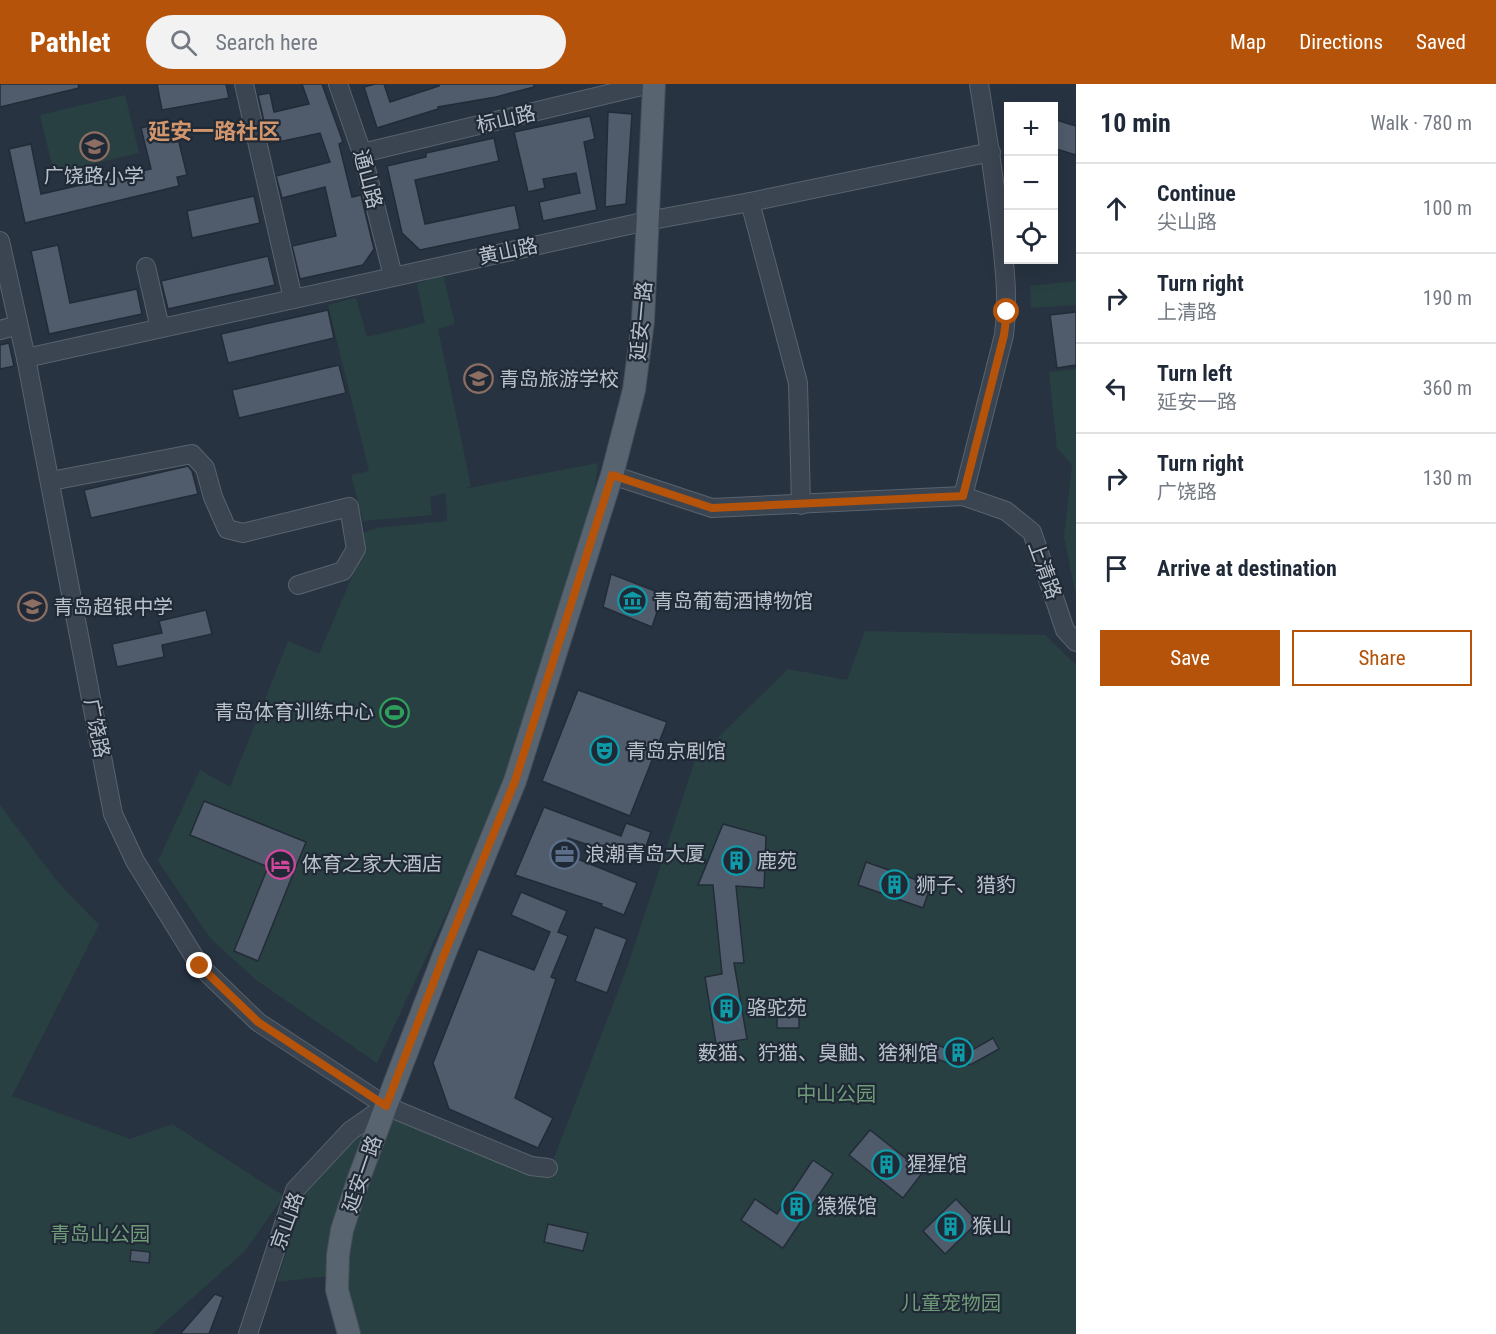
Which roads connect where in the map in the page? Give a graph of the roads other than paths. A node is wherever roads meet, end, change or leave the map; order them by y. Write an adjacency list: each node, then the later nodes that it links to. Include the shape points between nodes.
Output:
1 (244, 84): 12 (street)
2 (338, 84): 6 (street, 通山路)
3 (652, 84): 6 (street, 标山路); 8 (main road, 延安一路)
4 (980, 84): 5 (street)
5 (991, 152): 7 (street, 黄山路); 19 (street, via 1007,312)
6 (362, 153): 11 (street, 通山路)
7 (750, 202): 8 (street, 黄山路); 20 (street, via 798,383)
8 (647, 220): 11 (street, 黄山路); 17 (main road, 延安一路, via 640,356)
9 (0, 241): 13 (street, 广饶路)
10 (146, 267): 14 (street)
11 (393, 276): 12 (street, 黄山路)
12 (292, 299): 14 (street, 黄山路)
13 (18, 325): 15 (street); 16 (street, 广饶路)
14 (160, 328): 16 (street, 黄山路)
15 (0, 330)
16 (27, 358): 18 (street, 广饶路)
17 (612, 475): 20 (street, 上清路, via 712,508); 23 (main road, 延安一路, via 515,781)
18 (51, 482): 21 (street, via 192,454 206,468 227,529 243,533 349,507 356,549 343,571); 23 (street, 广饶路, via 113,814 135,861 208,974 258,1022)
19 (963, 496): 20 (street, 上清路); 22 (street, 上清路, via 1006,511 1032,532 1065,630)
20 (801, 505)
21 (298, 585)
22 (1076, 642)
23 (386, 1106): 24 (street, 广饶路, via 531,1166); 25 (street, 京山路, via 350,1131 295,1190); 26 (main road, 延安一路, via 342,1230 338,1290)
24 (548, 1168)
25 (248, 1334)
26 (349, 1334)

